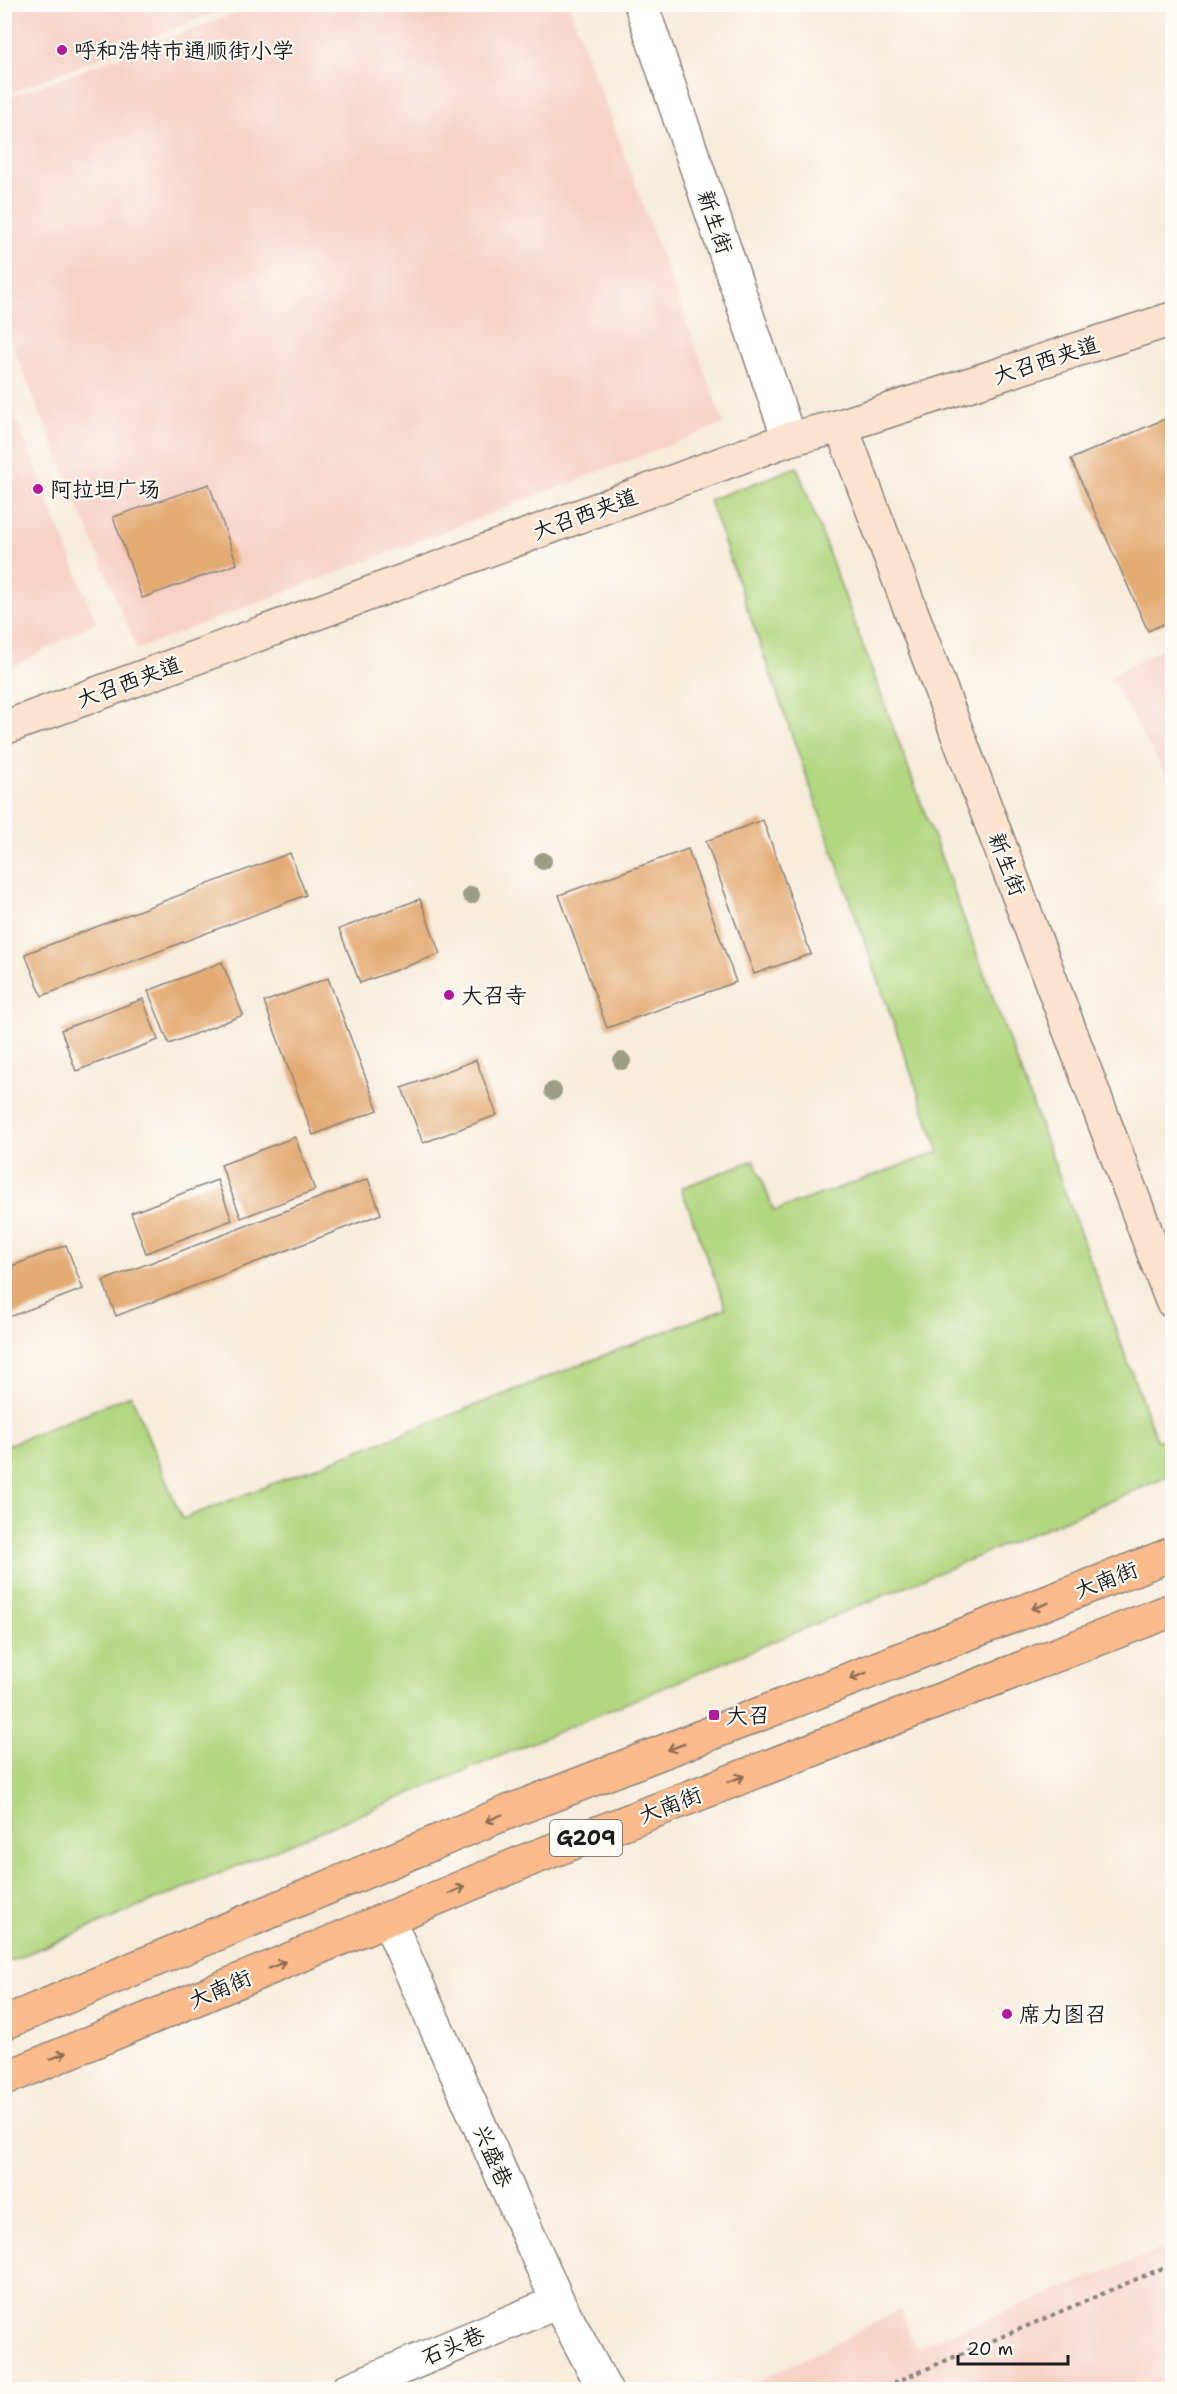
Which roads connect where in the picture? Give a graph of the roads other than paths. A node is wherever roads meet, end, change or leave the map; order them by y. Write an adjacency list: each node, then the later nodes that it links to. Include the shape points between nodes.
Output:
1 (642, 4): 4 (street, 新生街)
2 (1173, 319): 3 (street, 大召西夹道)
3 (841, 426): 4 (street, 大召西夹道); 6 (street, 新生街)
4 (789, 439): 5 (street, 大召西夹道)
5 (4, 728)
6 (1173, 1301)
7 (1173, 1554): 10 (highway, 大南街 / G209, one-way to 10, via 504,1814)
8 (1173, 1610): 9 (highway, 大南街 / G209, one-way to 8, via 523,1862)
9 (388, 1919): 11 (highway, 大南街 / G209, one-way to 9); 12 (street, 兴盛巷)
10 (4, 2023)
11 (4, 2079)
12 (558, 2302): 13 (street, 石头巷); 14 (street, 兴盛巷)
13 (348, 2390)
14 (606, 2390)

